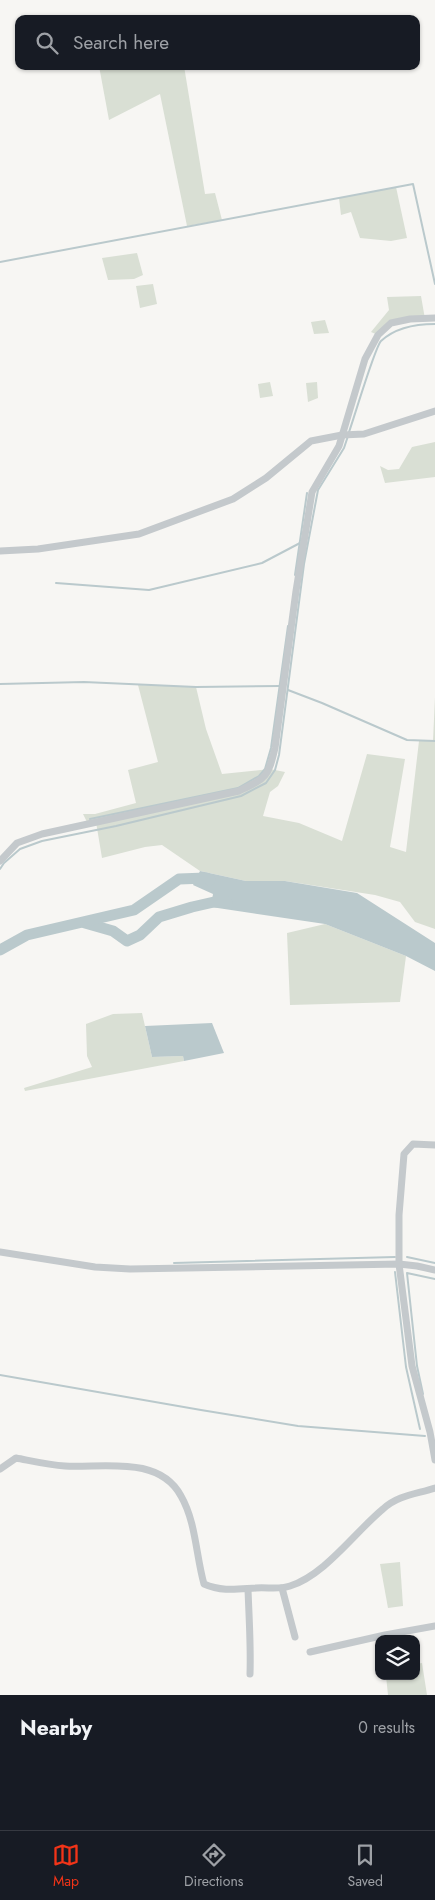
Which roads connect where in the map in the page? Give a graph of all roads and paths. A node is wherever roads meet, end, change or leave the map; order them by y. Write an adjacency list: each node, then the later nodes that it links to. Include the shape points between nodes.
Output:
1 (435, 318): 3 (street, via 391,322 378,335 365,359)
2 (435, 411): 3 (street, via 364,434)
3 (346, 435): 4 (street, via 311,442 266,478 233,499 140,534 38,549); 5 (street, via 312,492 275,748 270,769 262,780 239,791 42,834 17,843)
4 (0, 551)
5 (0, 861)
6 (435, 1145): 8 (street, via 413,1144 404,1154 398,1215)
7 (0, 1252): 8 (street, via 95,1267 130,1269)
8 (399, 1264): 9 (street); 10 (street, via 412,1366)
9 (435, 1270)
10 (435, 1460)
11 (0, 1469): 14 (street, via 16,1458 64,1466 129,1466 155,1472 181,1495 204,1584 215,1589)
12 (435, 1488): 13 (street, via 407,1495 383,1508 320,1569)
13 (282, 1588): 14 (street); 16 (street)
14 (248, 1589): 18 (street)
15 (435, 1626): 17 (street)
16 (295, 1637)
17 (310, 1652)
18 (250, 1674)

